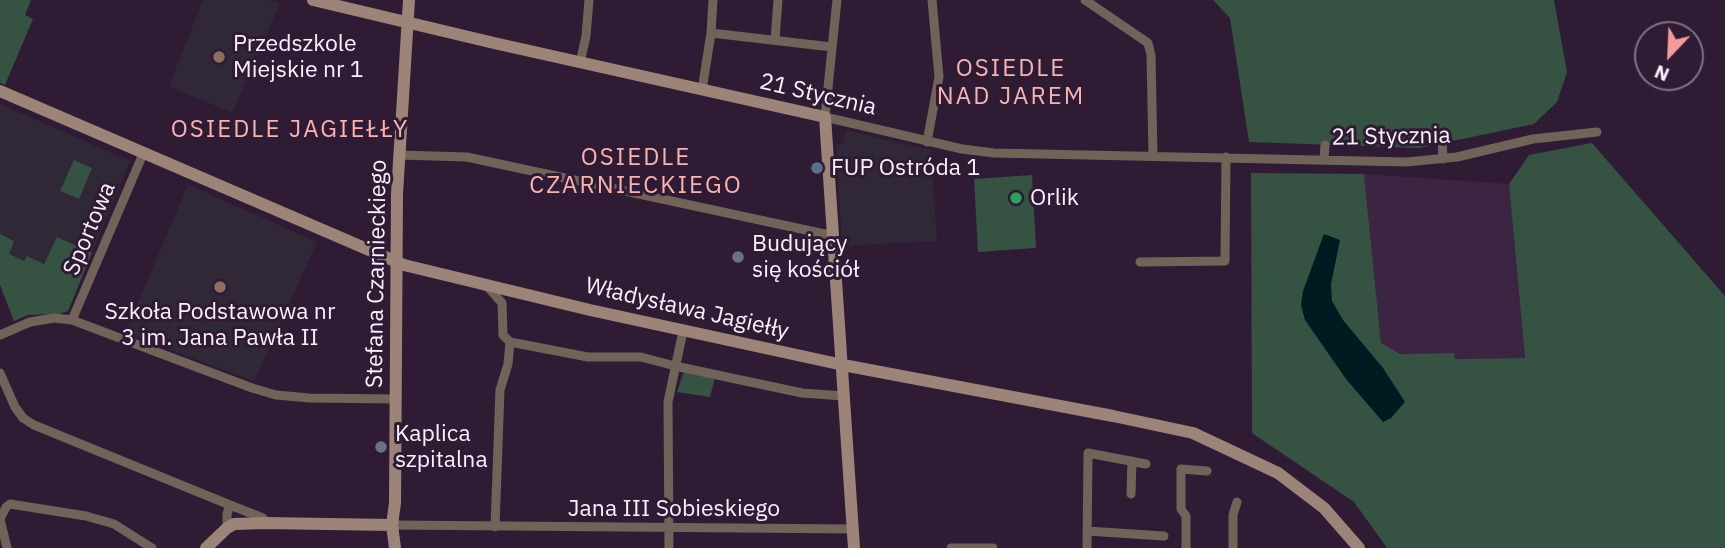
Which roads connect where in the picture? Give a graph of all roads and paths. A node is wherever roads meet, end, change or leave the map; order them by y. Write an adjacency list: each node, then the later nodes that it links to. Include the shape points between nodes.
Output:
1 (313, 0): 9 (street, 21 Stycznia)
2 (409, 0): 9 (street, Stefana Czarnieckiego)
3 (589, 0): 13 (street)
4 (713, 0): 10 (street)
5 (778, 0): 11 (street)
6 (837, 0): 12 (street)
7 (932, 0): 21 (street, via 939,77)
8 (1085, 0): 27 (street, via 1148,43)
9 (408, 23): 13 (street, 21 Stycznia); 26 (street, Stefana Czarnieckiego)
10 (710, 33): 11 (street); 14 (street)
11 (775, 40): 12 (street)
12 (832, 47): 16 (street)
13 (580, 63): 14 (street, 21 Stycznia)
14 (702, 89): 16 (street, 21 Stycznia)
15 (0, 92): 25 (street, Władysława Jagiełły)
16 (825, 117): 21 (street, 21 Stycznia); 32 (street)
17 (1544, 128): 20 (street)
18 (1597, 132): 20 (street, 21 Stycznia)
19 (1442, 138): 31 (street)
20 (1533, 139): 31 (street, 21 Stycznia)
21 (927, 142): 27 (street, 21 Stycznia, via 993,153)
22 (1248, 145): 29 (street)
23 (1325, 145): 30 (street)
24 (1435, 147): 31 (street)
25 (143, 154): 34 (street, Władysława Jagiełły); 36 (street, Sportowa)
26 (399, 155): 32 (street, via 467,157); 34 (street, Stefana Czarnieckiego)
27 (1153, 156): 28 (street, 21 Stycznia)
28 (1226, 157): 29 (street, 21 Stycznia); 33 (street, via 1225,261)
29 (1247, 158): 30 (street, 21 Stycznia)
30 (1324, 160): 31 (street, 21 Stycznia)
31 (1440, 160)
32 (834, 236): 40 (street)
33 (1140, 261)
34 (397, 262): 35 (street, Władysława Jagiełły); 44 (street, Stefana Czarnieckiego)
35 (483, 283): 37 (street, Władysława Jagiełły); 39 (street, via 502,303 503,335)
36 (72, 320): 38 (street, via 30,322); 44 (street, via 276,395)
37 (683, 331): 40 (street, Władysława Jagiełły); 41 (street)
38 (0, 335)
39 (510, 342): 41 (street, via 587,357 642,357); 53 (street, via 500,390)
40 (842, 365): 43 (street); 71 (street, Władysława Jagiełły, via 1193,433 1278,473 1324,509)
41 (675, 366): 43 (street, via 803,393); 55 (street, via 668,402)
42 (0, 373): 50 (street, via 15,407 34,425)
43 (845, 396): 56 (street)
44 (396, 399): 52 (street, Stefana Czarnieckiego)
45 (1132, 461): 46 (street); 48 (street); 57 (street, via 1088,453)
46 (1146, 464)
47 (1207, 471): 69 (street, via 1181,469)
48 (1131, 494)
49 (1237, 502): 70 (street)
50 (230, 505): 51 (street, via 263,518); 54 (street)
51 (265, 523): 52 (street); 54 (street)
52 (392, 525): 53 (street, Jana III Sobieskiego); 63 (street, Stefana Czarnieckiego)
53 (495, 527): 55 (street, Jana III Sobieskiego)
54 (227, 528): 62 (street)
55 (668, 528): 56 (street, Jana III Sobieskiego); 64 (street)
56 (853, 529): 65 (street)
57 (1087, 531): 58 (street); 68 (street)
58 (1164, 536)
59 (969, 547): 66 (street); 67 (street)
60 (7, 548): 61 (street, via 0,519 10,504 114,524)
61 (152, 548)
62 (206, 548)
63 (395, 548)
64 (669, 548)
65 (854, 548)
66 (951, 548)
67 (993, 548)
68 (1087, 548)
69 (1186, 548)
70 (1233, 548)
71 (1359, 548)

